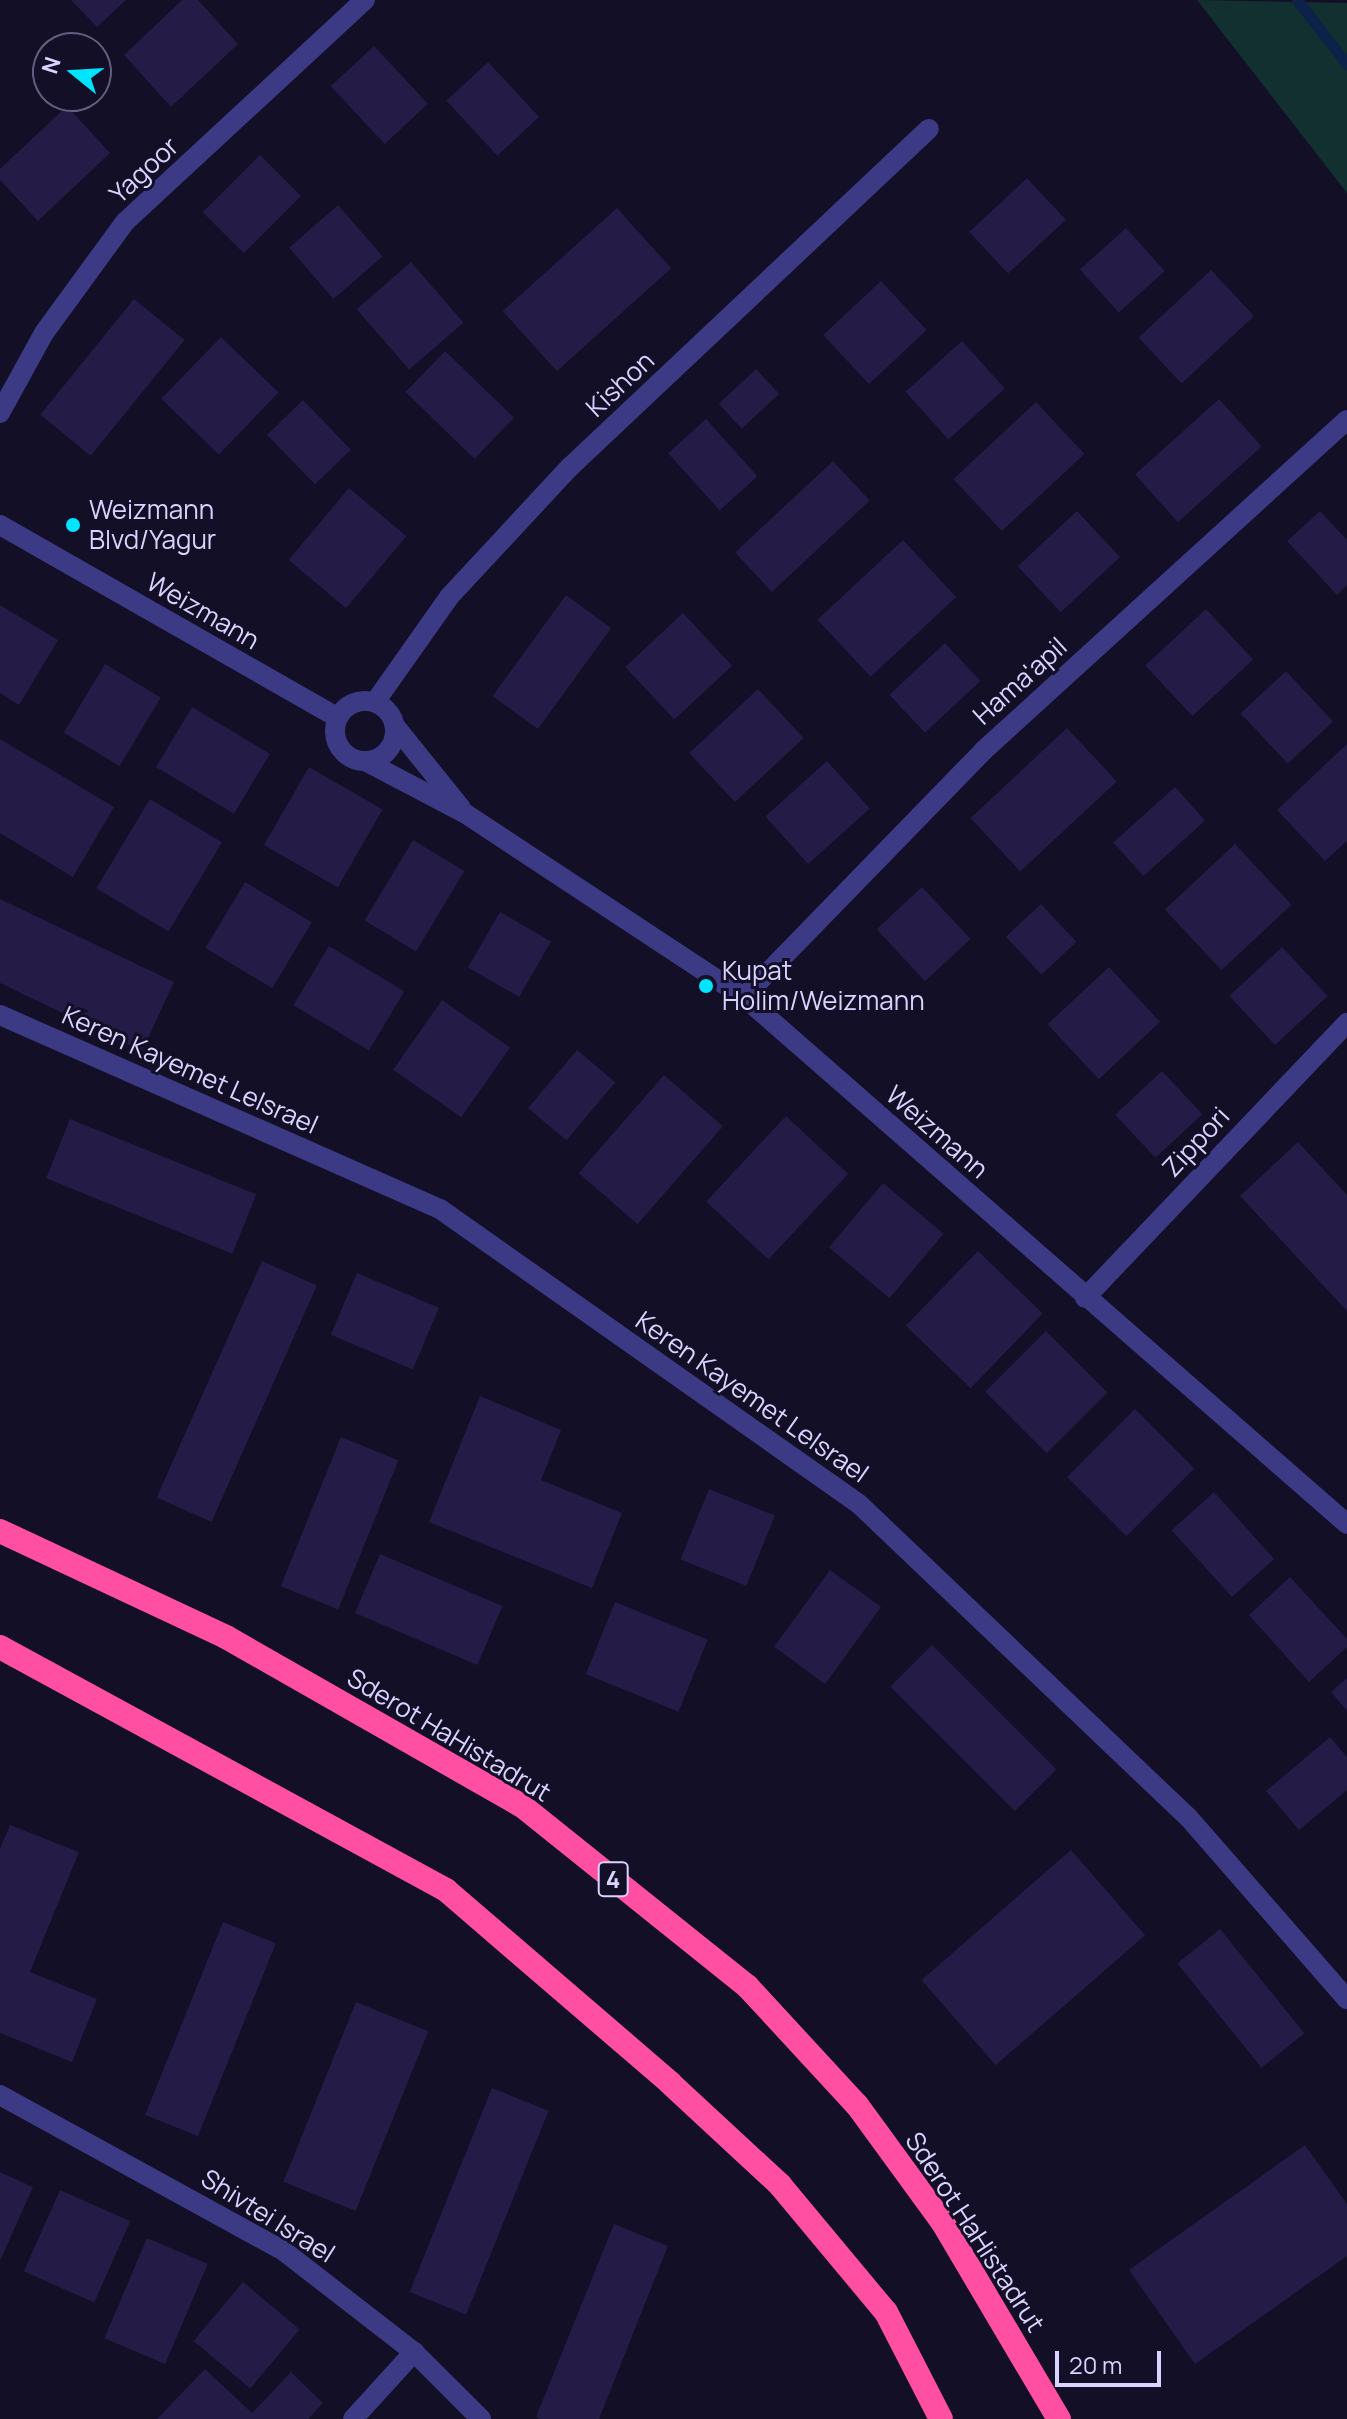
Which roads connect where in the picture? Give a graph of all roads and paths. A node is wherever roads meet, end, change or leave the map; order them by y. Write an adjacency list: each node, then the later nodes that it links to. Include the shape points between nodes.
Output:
1 (365, 0): 3 (street, Yagoor, via 125,222 44,333)
2 (929, 129): 6 (street, Kishon, via 570,467 449,597)
3 (0, 413)
4 (1347, 420): 11 (street, Hama'apil, via 983,751)
5 (0, 525): 7 (street, Weizmann)
6 (375, 702): 7 (street, via 350,705); 8 (street, via 385,707)
7 (338, 718): 9 (street, via 340,747)
8 (395, 726): 9 (street, via 391,747); 10 (street, Weizmann)
9 (365, 761): 10 (street, Weizmann)
10 (466, 814): 11 (street, Weizmann)
11 (744, 997): 14 (street, Weizmann)
12 (0, 1015): 18 (street, Keren Kayemet LeIsrael, via 440,1209 859,1504 1188,1817)
13 (1347, 1023): 14 (street, Zippori)
14 (1085, 1298): 15 (street, Weizmann)
15 (1347, 1524)
16 (0, 1531): 24 (highway, Sderot HaHistadrut / 4, via 226,1637 521,1805 747,1986 857,2105 943,2223)
17 (0, 1647): 23 (highway, via 446,1890 780,2185 886,2312)
18 (1347, 1999)
19 (0, 2095): 20 (street, Shivtei Israel, via 285,2252)
20 (414, 2352): 21 (street); 22 (street, Shivtei Israel)
21 (353, 2419)
22 (481, 2419)
23 (941, 2419)
24 (1059, 2419)

